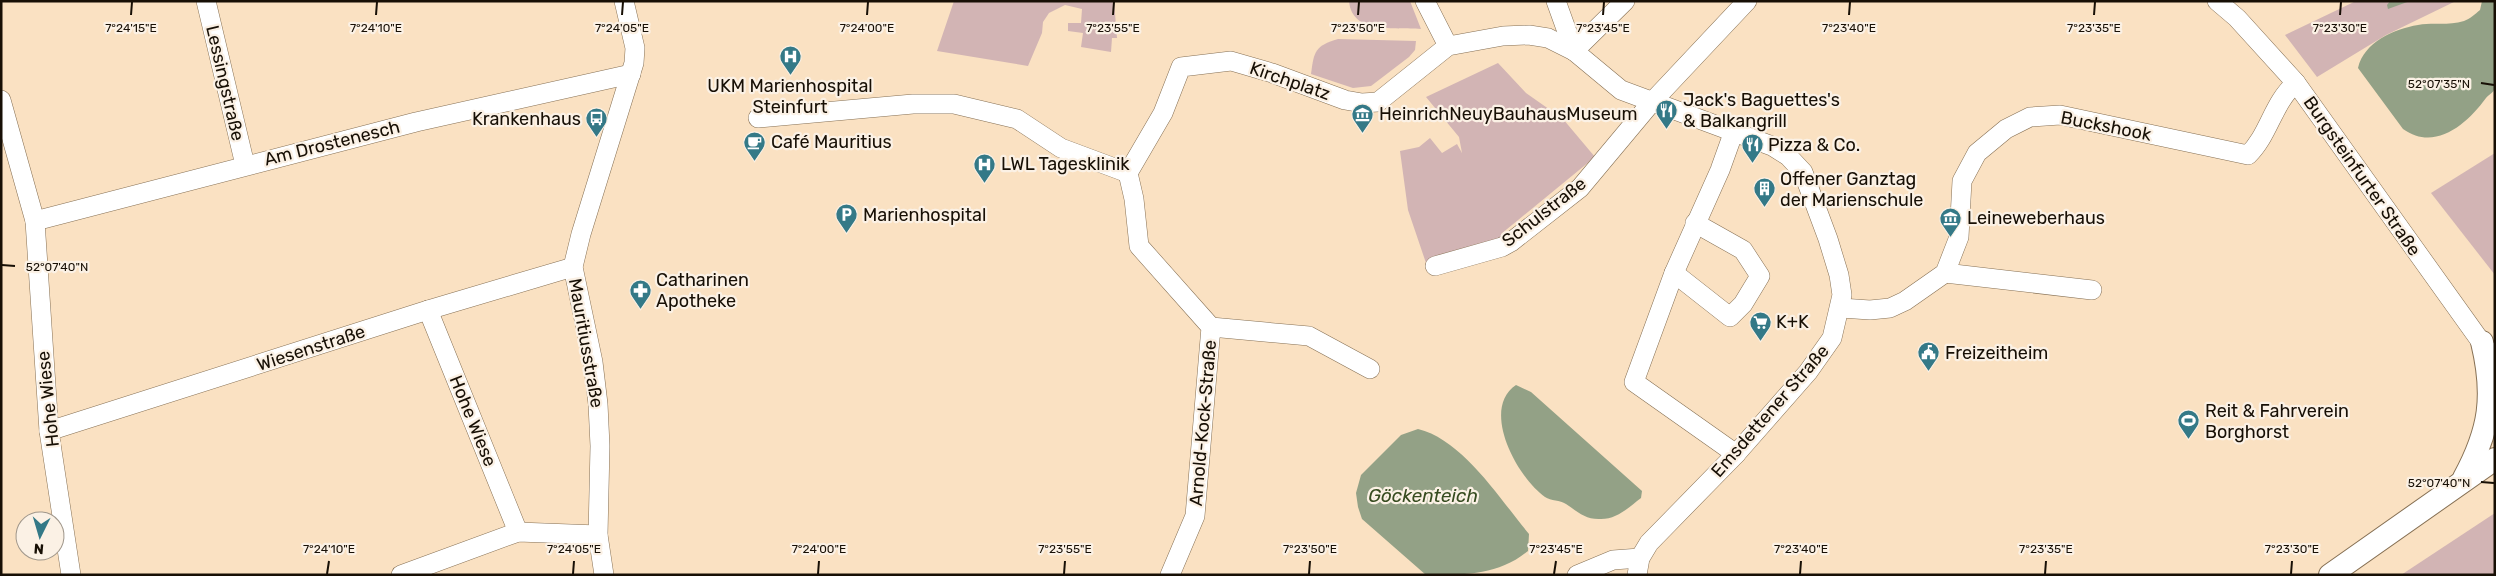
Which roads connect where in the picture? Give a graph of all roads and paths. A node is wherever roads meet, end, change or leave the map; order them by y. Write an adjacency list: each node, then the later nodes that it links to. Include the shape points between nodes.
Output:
1 (206, 1): 16 (street, Lessingstraße)
2 (624, 1): 10 (street, Mauritiusstraße, via 635,48)
3 (1425, 1): 8 (street)
4 (1556, 1): 9 (street)
5 (1625, 1): 9 (street)
6 (1747, 1): 13 (street, Schulstraße)
7 (2217, 1): 11 (street, Burgsteinfurter Straße)
8 (1448, 46): 9 (street, Emsdettener Straße, via 1503,36 1529,35 1548,38); 17 (street, Kirchplatz, via 1378,102 1370,103 1345,100 1232,62 1181,66 1163,113)
9 (1574, 51): 13 (street, Emsdettener Straße, via 1621,90)
10 (631, 74): 16 (street, Am Drostenesch, via 446,115); 21 (street, Mauritiusstraße)
11 (2296, 82): 23 (street, Buckshook, via 2286,91 2259,145 2248,155 2060,115 2030,117 2006,129 1977,153 1962,181 1959,237); 28 (street, Burgsteinfurter Straße)
12 (1, 100): 18 (street, Hohe Wiese)
13 (1651, 102): 15 (street, Emsdettener Straße); 20 (street, Schulstraße, via 1580,188 1511,242)
14 (758, 118): 17 (street, via 913,104 954,104 1017,119 1061,148)
15 (1734, 131): 19 (street); 25 (street, Emsdettener Straße, via 1772,146 1788,156 1803,172 1840,275)
16 (244, 166): 18 (street, Am Drostenesch)
17 (1128, 173): 27 (street, Arnold-Kock-Straße, via 1139,246)
18 (35, 221): 31 (street, Hohe Wiese)
19 (1695, 223): 22 (street); 22 (street, via 1743,250 1760,276 1743,304 1730,317)
20 (1435, 266)
21 (573, 267): 26 (street, Wiesenstraße); 36 (street, Mauritiusstraße, via 598,404)
22 (1674, 273): 32 (street, via 1634,382)
23 (1945, 273): 24 (street); 25 (street, via 1890,308)
24 (2092, 290)
25 (1840, 308): 32 (street, Emsdettener Straße, via 1832,338 1808,372)
26 (428, 310): 31 (street, Wiesenstraße); 35 (street, Hohe Wiese)
27 (1211, 327): 30 (street, Arnold-Kock-Straße, via 1309,336); 41 (street, Arnold-Kock-Straße, via 1194,516)
28 (2482, 342): 29 (street, Burgsteinfurter Straße); 34 (main road, via 2488,387 2487,417 2480,449)
29 (2495, 361)
30 (1370, 369)
31 (49, 431): 38 (street, Hohe Wiese)
32 (1736, 454): 37 (street, Emsdettener Straße, via 1649,543)
33 (2495, 459): 34 (main road)
34 (2462, 482): 43 (main road)
35 (518, 532): 36 (street); 39 (street)
36 (598, 535): 40 (street, Mauritiusstraße)
37 (1638, 566): 42 (street, via 1613,560)
38 (71, 575)
39 (402, 575)
40 (604, 575)
41 (1170, 575)
42 (1577, 575)
43 (2330, 575)

